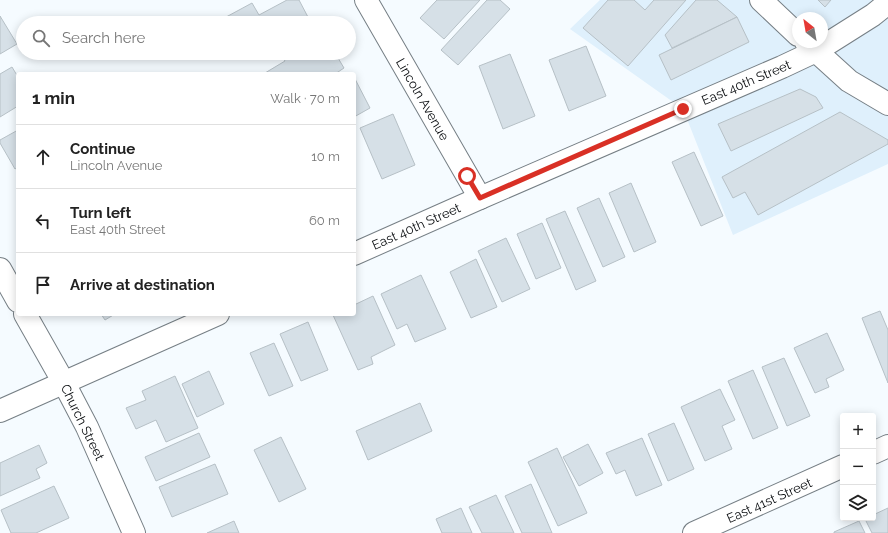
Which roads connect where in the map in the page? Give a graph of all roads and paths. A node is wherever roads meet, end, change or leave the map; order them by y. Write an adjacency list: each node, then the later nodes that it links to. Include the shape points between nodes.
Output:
1 (366, 0): 9 (street, Lincoln Avenue)
2 (761, 0): 4 (street)
3 (888, 3): 5 (street, East 40th Street, via 873,15)
4 (792, 29)
5 (828, 38)
6 (810, 48): 9 (street, East 40th Street, via 782,67)
7 (812, 48): 8 (street, via 849,81)
8 (888, 104)
9 (480, 198): 10 (street, East 40th Street)
10 (356, 253)
11 (0, 269): 12 (street)
12 (16, 297)
13 (26, 316): 15 (street, Church Street)
14 (214, 316): 15 (street)
15 (64, 383): 16 (street); 20 (street, Church Street, via 87,427)
16 (0, 411)
17 (888, 446): 18 (street)
18 (876, 452)
19 (840, 467): 21 (street, East 41st Street)
20 (134, 533)
21 (694, 533)

